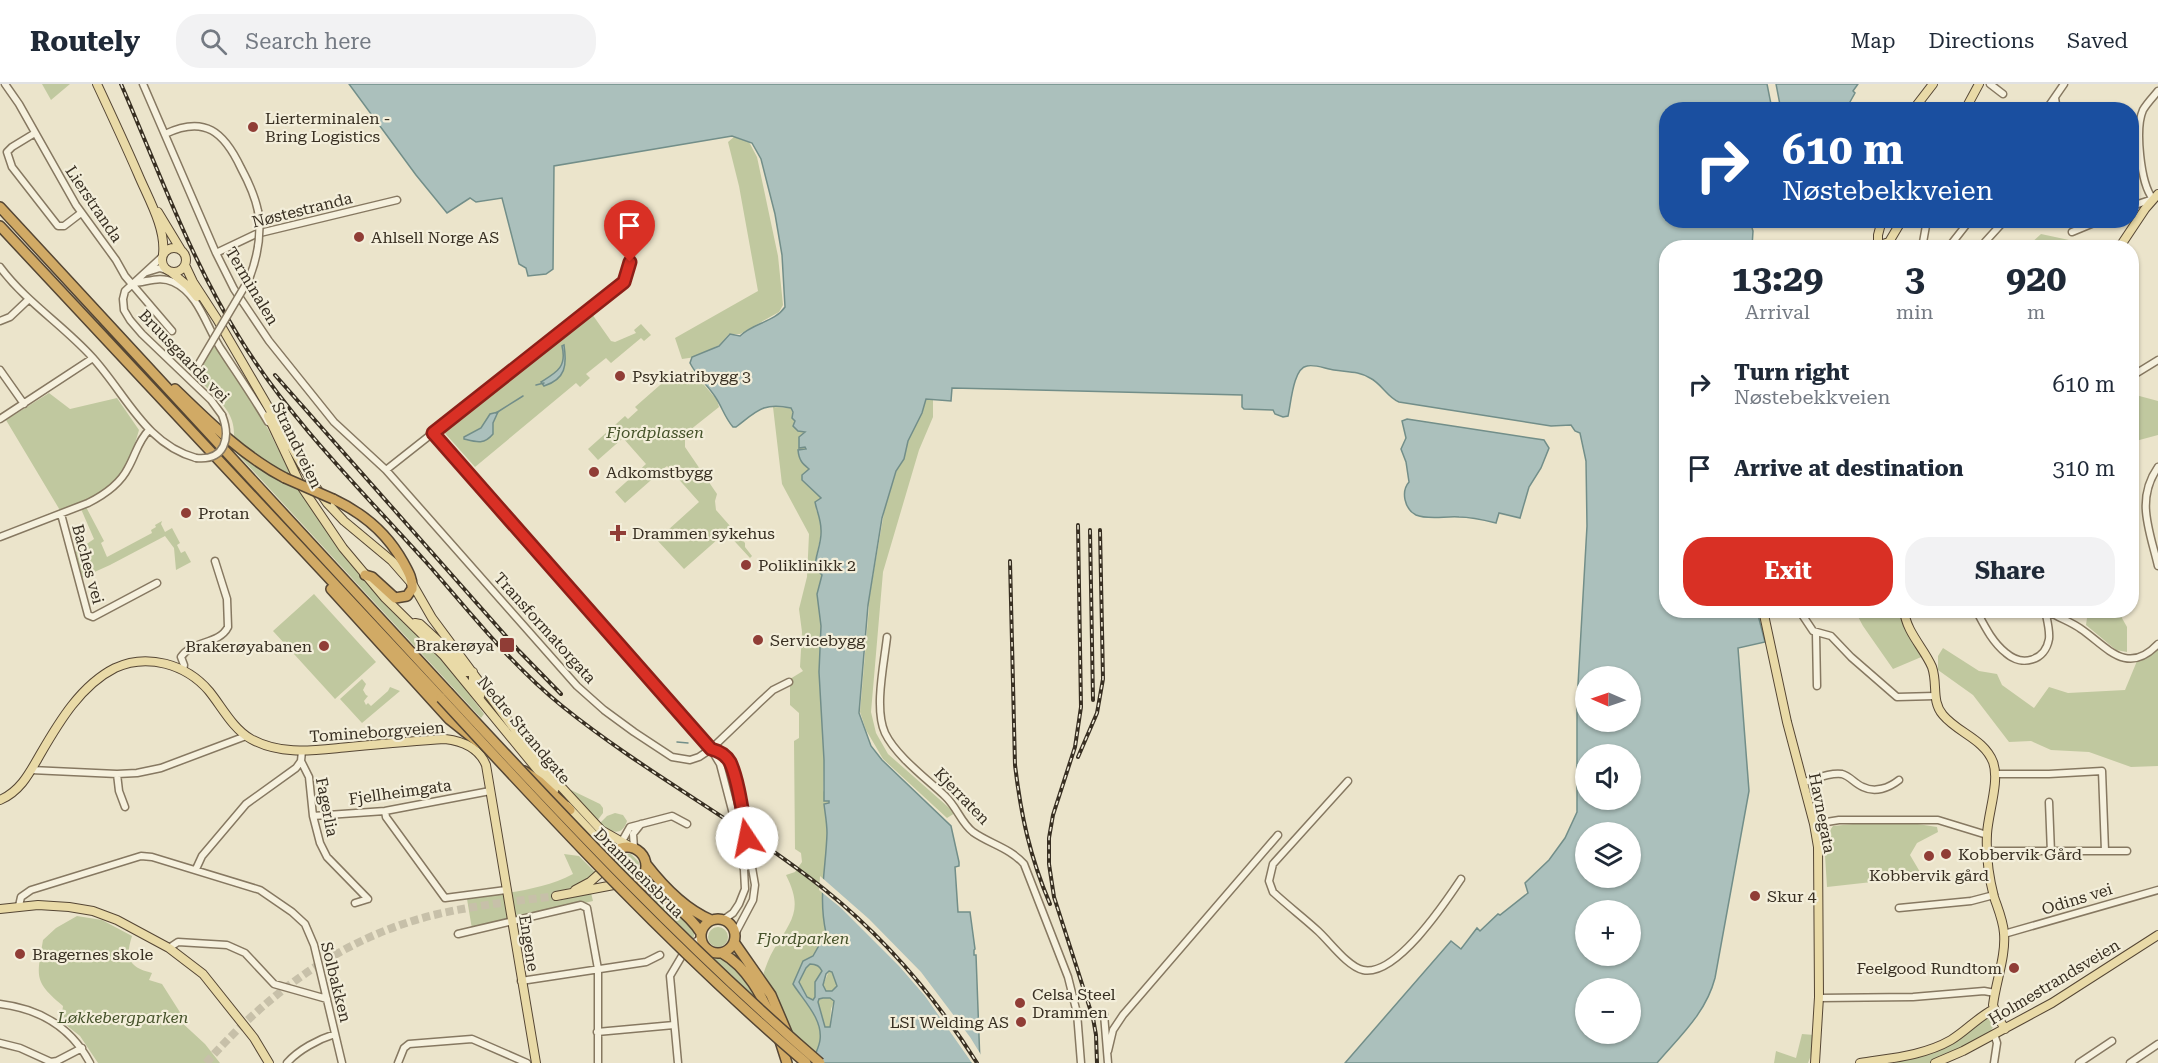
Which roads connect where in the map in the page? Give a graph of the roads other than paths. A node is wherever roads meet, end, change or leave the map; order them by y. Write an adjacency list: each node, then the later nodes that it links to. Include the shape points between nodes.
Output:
1 (5, 84): 15 (street, Lierstranda)
2 (98, 84): 20 (main road)
3 (143, 84): 16 (street, Terminalen)
4 (1933, 84): 11 (main road)
5 (1979, 84): 12 (main road)
6 (1990, 84): 9 (street)
7 (2064, 84): 10 (street)
8 (2158, 91): 17 (street, via 2142,113)
9 (2003, 94)
10 (2055, 98): 13 (street); 14 (street)
11 (1919, 102)
12 (1969, 102)
13 (2052, 102)
14 (2056, 102)
15 (34, 133): 23 (street, Lierstranda); 23 (street, via 7,152 12,167 58,226)
16 (165, 134): 34 (street, Terminalen); 51 (street, bridge, via 191,126 221,136 232,149 258,211 260,239 255,265)
17 (2140, 164): 18 (street, via 2144,184)
18 (2155, 197): 21 (street); 25 (main road)
19 (397, 200): 34 (street, Nøstestranda, via 256,234)
20 (150, 201): 33 (main road); 35 (main road, via 162,235)
21 (2139, 203)
22 (0, 207): 46 (highway)
23 (81, 213): 40 (street, Lierstranda)
24 (631, 219): 56 (street, via 630,262 624,282)
25 (2139, 220)
26 (0, 225): 62 (highway)
27 (1964, 228): 31 (street)
28 (1998, 228): 32 (street)
29 (2082, 228): 30 (street)
30 (2072, 232)
31 (1954, 240)
32 (1987, 240)
33 (181, 250): 35 (main road, via 171,249); 36 (main road)
34 (216, 253): 58 (street, Terminalen, via 234,289 282,358 334,422)
35 (163, 255): 38 (main road, via 162,263); 39 (street)
36 (185, 265): 38 (main road, via 179,271); 66 (main road, Strandveien, via 317,490)
37 (0, 267): 42 (street, Bruusgaards vei)
38 (168, 271): 39 (street, via 160,268); 41 (main road, Strandveien)
39 (142, 275): 40 (street)
40 (132, 283): 43 (street, via 171,281 188,294); 45 (street, Lierstranda); 51 (street, Bruusgaards vei, via 123,296 126,314)
41 (197, 297): 43 (street); 54 (main road, Strandveien, via 247,377)
42 (29, 299): 44 (street); 47 (street, Bruusgaards vei)
43 (202, 315): 54 (street)
44 (0, 321)
45 (171, 331)
46 (119, 336): 66 (highway, bridge, via 244,453 362,516 386,537); 81 (highway)
47 (93, 358): 52 (street); 55 (street, Bruusgaards vei)
48 (2158, 360): 50 (street)
49 (0, 370): 52 (street)
50 (2139, 372)
51 (188, 377): 55 (street, Bruusgaards vei, bridge, via 222,415 227,433 223,447 210,458 196,458 171,448)
52 (24, 404): 53 (street)
53 (0, 419)
54 (272, 427): 64 (main road, Strandveien, via 305,494)
55 (149, 430): 59 (street, Baches vei, via 115,486)
56 (433, 433): 58 (street); 85 (street)
57 (2158, 467): 63 (street, via 2146,497 2148,528)
58 (386, 470): 85 (street, Transformatorgata, via 577,686 604,710 680,759 699,757)
59 (60, 514): 60 (street, Baches vei); 65 (street, Baches vei, via 88,615 93,617)
60 (0, 537)
61 (215, 561): 77 (street, via 227,599 228,627 223,635 184,653)
62 (314, 563): 81 (highway); 98 (highway, via 356,618 449,719 540,782)
63 (2158, 566)
64 (365, 575): 66 (highway, via 395,598 407,597); 73 (main road, Strandveien)
65 (157, 583)
66 (412, 585): 78 (main road, Nedre Strandgate)
67 (1765, 618): 93 (main road, Havnegata)
68 (1804, 618): 74 (street)
69 (1906, 618): 82 (main road, via 1931,665)
70 (1981, 618): 71 (street, via 1998,646 2024,661 2039,656 2046,647)
71 (2047, 618)
72 (2061, 618): 76 (street, via 2117,656 2140,656)
73 (410, 622): 78 (main road, via 420,624 465,672); 83 (main road, Nedre Strandgate)
74 (1816, 633): 80 (street); 82 (street, via 1831,636 1897,697)
75 (887, 638): 172 (street, Kjerraten, via 881,693 885,733 897,750 954,805 973,831 1016,855 1024,864 1068,976 1077,1013)
76 (2158, 644)
77 (183, 670): 84 (main road, via 202,683); 88 (main road, via 146,661 124,664 107,672 66,712)
78 (473, 672): 83 (main road, via 472,680); 107 (main road, Nedre Strandgate, via 541,765)
79 (789, 682): 85 (street, via 759,702)
80 (1817, 686)
81 (444, 695): 170 (highway, Drammensbrua, bridge, via 650,920); 171 (highway, Drammensbrua, bridge, via 650,906)
82 (1935, 696): 90 (main road, via 1945,717 1988,753)
83 (482, 703): 98 (main road, Nedre Strandgate)
84 (246, 736): 86 (main road, via 278,748); 89 (street, via 161,768)
85 (711, 749): 127 (street, via 724,778 745,881 740,904); 133 (street, via 730,762 754,873 753,900)
86 (302, 751): 87 (street, Tomineborgveien); 94 (main road, Tomineborgveien, via 453,740 481,755)
87 (301, 760): 100 (street, Fagerlia, via 309,777); 115 (street, Tomineborgveien, via 296,768 246,804 202,856)
88 (32, 770): 89 (street); 95 (main road, via 18,789)
89 (117, 774): 97 (street)
90 (1995, 774): 106 (main road); 109 (street, via 2102,771)
91 (1899, 780): 93 (street, via 1880,789 1863,787 1837,774)
92 (1348, 781): 116 (street, via 1277,858 1269,877 1273,892 1335,950 1362,970 1375,970 1389,963 1428,924)
93 (1804, 782): 103 (main road, Havnegata)
94 (490, 791): 99 (street, Fjellheimgata); 104 (main road, Tomineborgveien)
95 (0, 801)
96 (2049, 802): 112 (street)
97 (125, 807)
98 (570, 810): 113 (main road, Nedre Strandgate, via 596,837)
99 (385, 811): 100 (street, Fjellheimgata); 119 (street, via 445,898)
100 (313, 816): 122 (street, Fagerlia, via 327,857 368,899)
101 (641, 824): 102 (street, via 672,816); 107 (street, via 630,827); 108 (street, via 633,834)
102 (687, 824)
103 (1814, 824): 106 (street, via 1839,820 1938,820); 142 (main road, Havnegata, via 1819,856)
104 (496, 827): 119 (main road, Engene)
105 (1278, 835): 156 (street, via 1123,1015 1113,1030)
106 (1987, 835): 111 (main road)
107 (619, 846): 108 (highway); 113 (highway)
108 (632, 848): 114 (highway, via 644,856)
109 (2106, 851): 110 (street); 112 (street)
110 (2127, 851)
111 (1987, 852): 112 (street); 121 (main road)
112 (2052, 853)
113 (608, 864): 118 (highway, via 611,877); 118 (main road, via 583,886 556,896)
114 (646, 864): 117 (highway); 126 (highway, via 667,889 698,915)
115 (196, 870): 123 (street, via 141,856 31,890 21,897); 143 (street, Solbakken, via 260,890 305,924)
116 (1461, 879)
117 (639, 882): 118 (highway); 132 (highway, via 693,922)
118 (620, 884)
119 (506, 890): 128 (main road, Engene)
120 (2158, 890): 130 (street, Odins vei)
121 (1994, 895): 124 (street); 130 (main road)
122 (355, 903)
123 (19, 906): 125 (main road); 134 (main road, via 93,911)
124 (1899, 908)
125 (0, 909)
126 (711, 920): 127 (highway); 132 (highway)
127 (723, 920): 133 (highway, via 730,924)
128 (512, 921): 129 (street); 139 (street, via 585,906); 140 (main road, Engene)
129 (458, 934)
130 (2004, 934): 141 (main road)
131 (2158, 935): 148 (main road, Holmestrandsveien, via 2059,999)
132 (701, 936): 135 (highway); 138 (street)
133 (734, 938): 136 (highway); 169 (highway, via 771,995)
134 (169, 948): 143 (street, via 178,942 226,945 245,952 273,984); 160 (main road, via 203,974 258,1043)
135 (706, 949): 136 (highway); 138 (street)
136 (722, 953): 168 (highway, via 742,969 761,997)
137 (660, 955): 139 (street, via 646,962)
138 (683, 956): 147 (street, via 672,970 669,982)
139 (598, 969): 140 (street); 149 (street)
140 (521, 981): 165 (main road, Engene)
141 (1995, 993): 142 (street); 145 (main road)
142 (1819, 998): 158 (main road, Havnegata)
143 (327, 999): 150 (street, Solbakken)
144 (0, 1004): 155 (street, via 50,1020)
145 (1994, 1009): 148 (main road); 174 (main road, via 1929,1051)
146 (1104, 1014): 156 (street)
147 (674, 1025): 149 (street); 167 (street)
148 (2004, 1029): 151 (main road, Holmestrandsveien)
149 (597, 1032): 166 (street)
150 (335, 1034): 161 (street); 162 (street, Solbakken)
151 (1994, 1034): 157 (main road, Holmestrandsveien); 177 (street)
152 (2112, 1041): 178 (street)
153 (0, 1043): 155 (street, via 51,1062)
154 (2158, 1044): 179 (street)
155 (82, 1048): 159 (street)
156 (1108, 1051): 173 (street)
157 (1963, 1051): 175 (main road, Holmestrandsveien); 176 (main road, Holmestrandsveien)
158 (1816, 1062)
159 (90, 1063)
160 (269, 1063)
161 (287, 1063)
162 (342, 1063)
163 (398, 1063): 164 (street, via 409,1044 467,1038)
164 (527, 1063)
165 (536, 1063)
166 (598, 1063)
167 (678, 1063)
168 (787, 1063)
169 (797, 1063)
170 (806, 1063)
171 (820, 1063)
172 (1081, 1063)
173 (1108, 1063)
174 (1860, 1063)
175 (1935, 1063)
176 (1944, 1063)
177 (1994, 1063)
178 (2079, 1063)
179 (2130, 1063)

